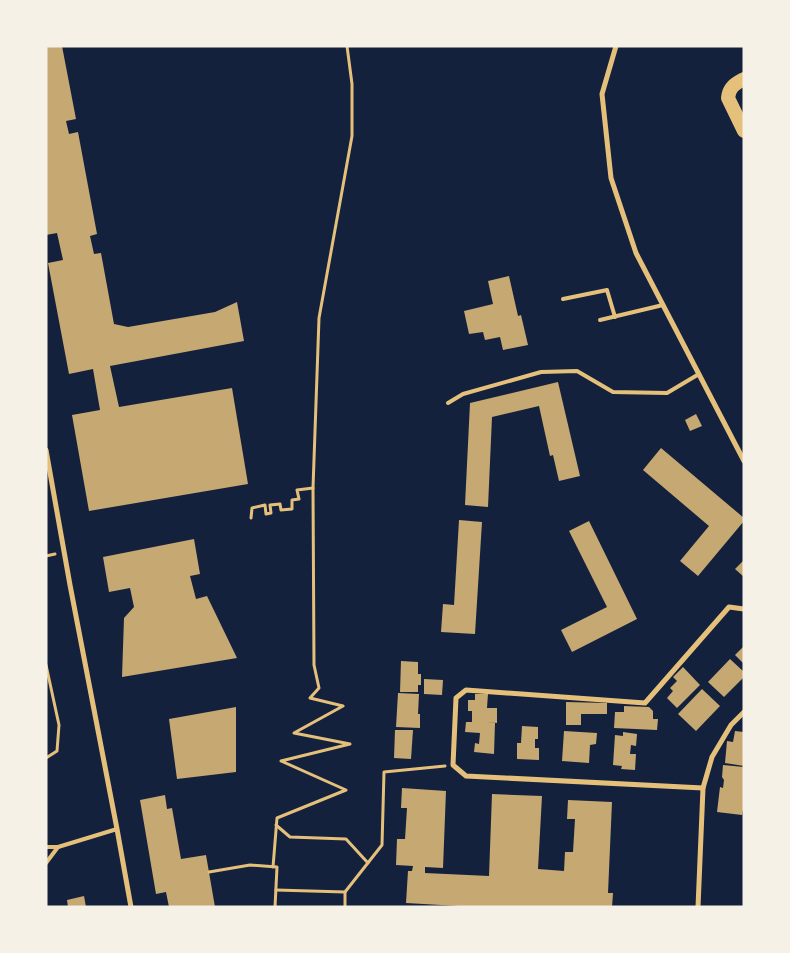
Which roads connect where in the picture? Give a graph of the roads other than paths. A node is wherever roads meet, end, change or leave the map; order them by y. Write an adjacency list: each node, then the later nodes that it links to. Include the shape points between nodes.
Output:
1 (616, 46): 5 (street, via 602,94 612,178 636,253)
2 (744, 78): 3 (highway, via 734,84 728,98)
3 (744, 131)
4 (563, 299): 6 (lane, via 607,290)
5 (663, 305): 6 (lane); 8 (street)
6 (614, 317): 7 (lane)
7 (600, 320)
8 (698, 374): 9 (lane, via 667,393 613,392 577,370 541,372 463,394); 11 (street)
9 (448, 403)
10 (46, 450): 15 (street)
11 (744, 461)
12 (744, 609): 14 (street, via 729,607 645,703 466,690 456,698 453,765 466,776)
13 (744, 712): 14 (street, via 731,725 712,757)
14 (703, 788): 20 (street)
15 (117, 829): 17 (lane); 19 (street)
16 (46, 847): 17 (lane)
17 (58, 847): 18 (lane)
18 (46, 863)
19 (131, 907)
20 (698, 907)

